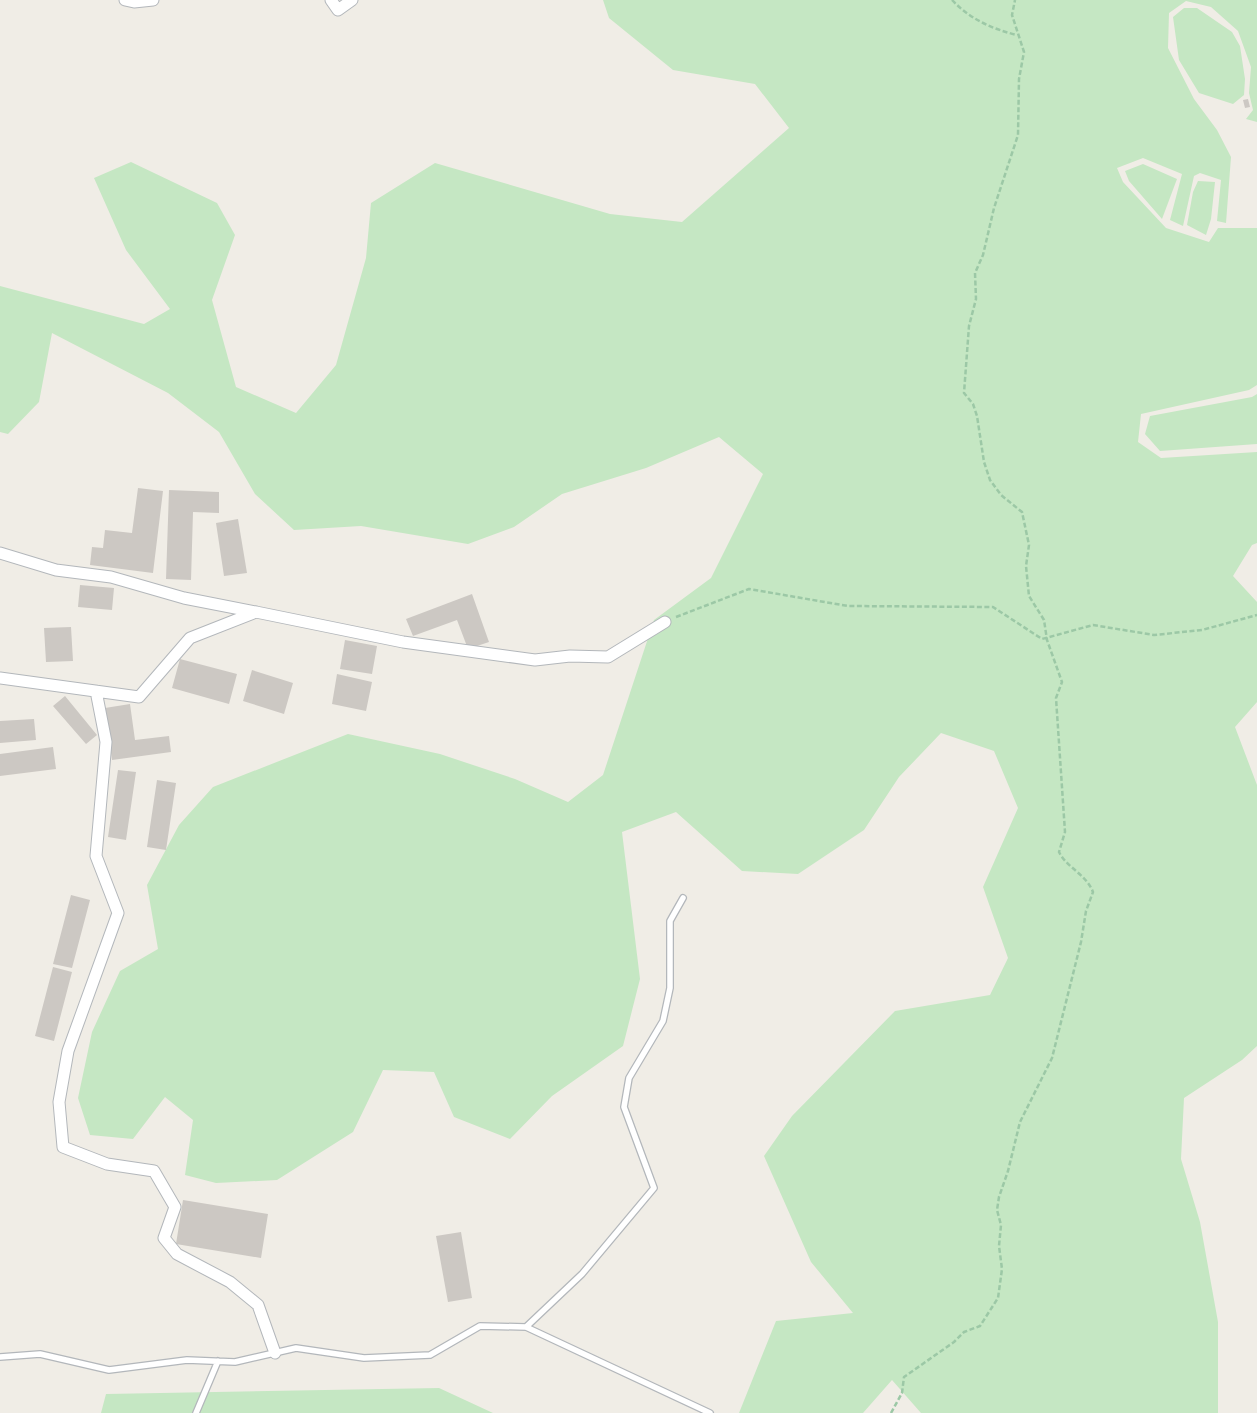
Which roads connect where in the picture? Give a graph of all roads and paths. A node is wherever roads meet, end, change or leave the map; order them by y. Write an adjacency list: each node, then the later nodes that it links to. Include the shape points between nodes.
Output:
1 (125, 0): 2 (street)
2 (152, 0)
3 (331, 0): 4 (street, via 338,10)
4 (352, 0)
5 (952, 0): 7 (path, via 963,12 988,26)
6 (1015, 0): 7 (path, via 1012,15)
7 (1017, 35): 12 (path, via 1024,52 1019,79 1018,135 975,273 976,299 969,326 964,393 977,416 990,480 1001,495 1022,512 1028,539 1029,596 1044,620)
8 (0, 553): 9 (street, via 56,570 111,577 169,594)
9 (256, 612): 11 (street, via 403,642 535,660 570,656 608,657); 14 (street, via 190,638 139,697)
10 (1257, 615): 12 (path, via 1193,631 1154,635 1093,625)
11 (665, 622): 12 (path, via 749,589 848,606 993,607 1042,639)
12 (1046, 638): 22 (path, via 1062,682 1056,698 1064,832 1059,852 1089,882 1093,892 1052,1058 1020,1122 999,1197 997,1210 1001,1225 1002,1269 998,1298 980,1326 964,1332 904,1377 902,1393)
13 (0, 678): 14 (street)
14 (96, 691): 17 (street, via 106,742 96,856 118,913 68,1051 59,1102 63,1147 107,1164 154,1171 175,1207 164,1238 177,1254 230,1282 258,1306)
15 (683, 898): 16 (lane, via 670,921 670,988 662,1021 629,1078 624,1107 654,1188 582,1274)
16 (526, 1327): 17 (lane, via 480,1326 430,1354 364,1358 296,1348); 21 (lane)
17 (275, 1353): 19 (lane, via 235,1362)
18 (0, 1357): 19 (lane, via 40,1354 109,1370 186,1360)
19 (218, 1361): 20 (lane)
20 (196, 1413)
21 (710, 1413)
22 (891, 1413)

